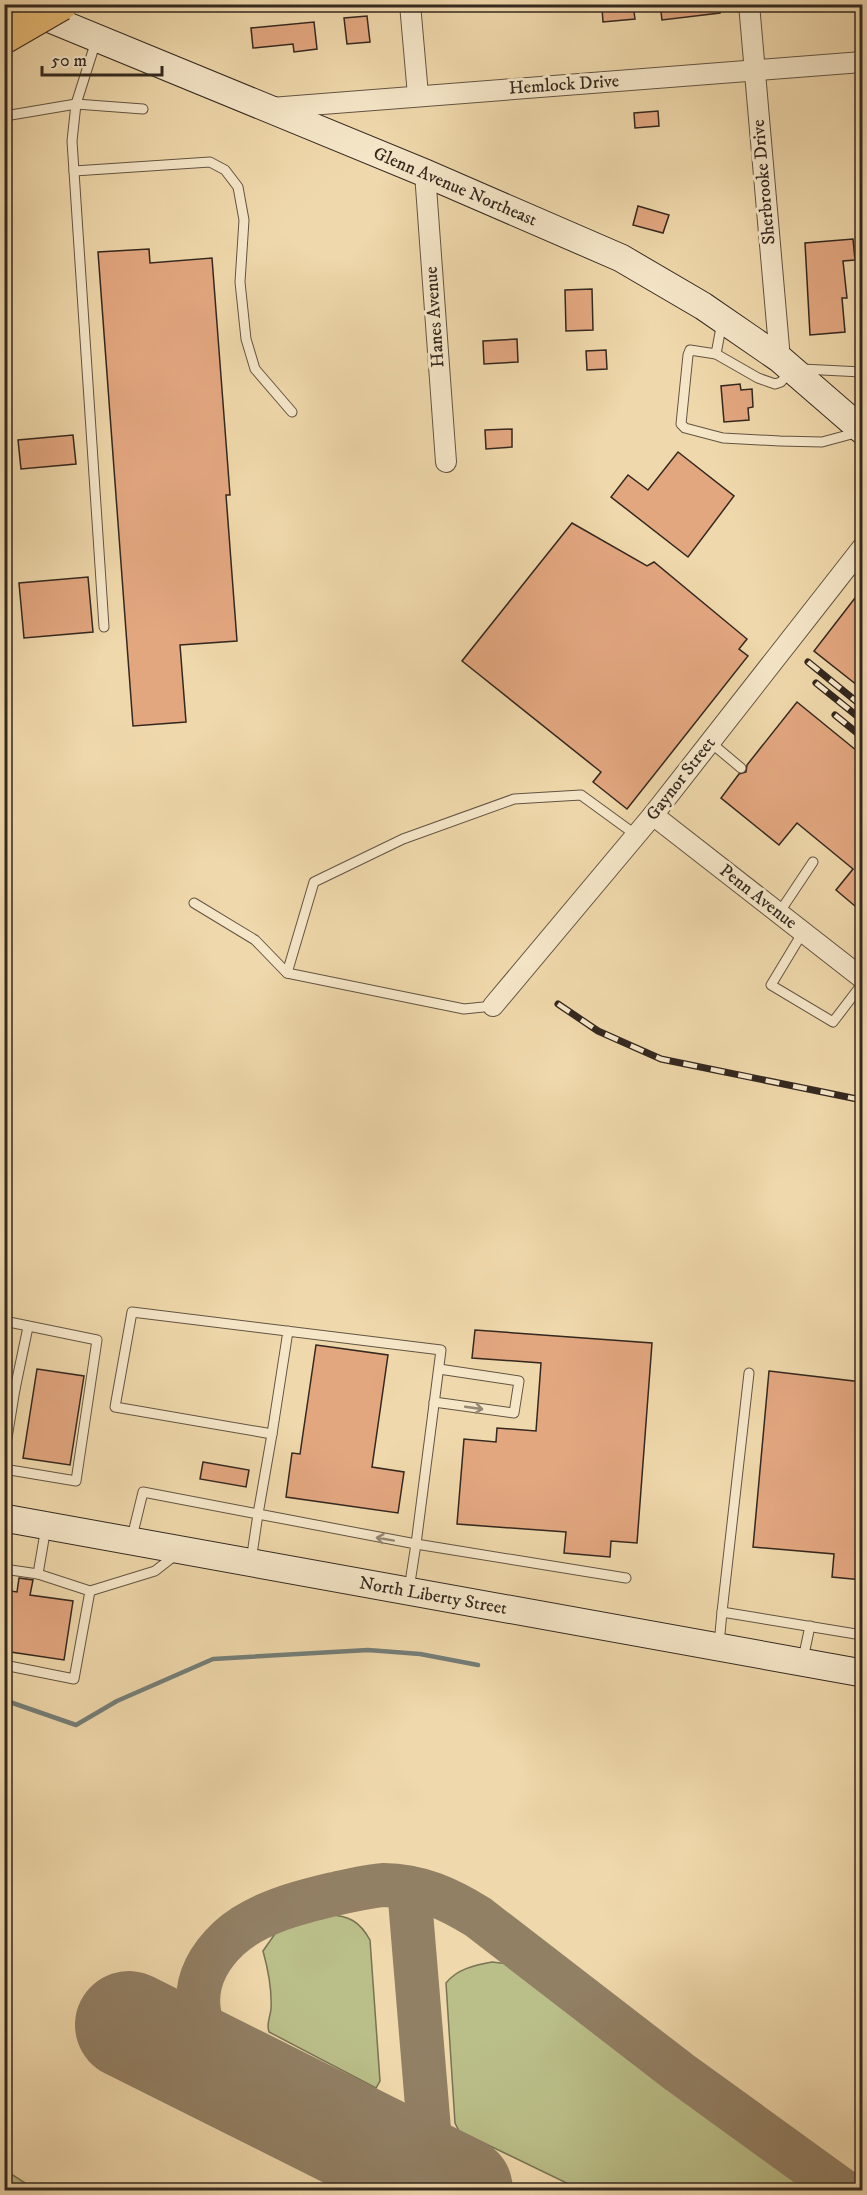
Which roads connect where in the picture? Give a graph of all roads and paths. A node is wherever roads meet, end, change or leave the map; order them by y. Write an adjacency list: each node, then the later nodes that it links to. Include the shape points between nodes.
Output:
1 (14, 4): 6 (street, Glenn Avenue Northeast)
2 (61, 4): 5 (highway, bridge)
3 (410, 4): 9 (street)
4 (748, 4): 8 (street, Sherbrooke Drive)
5 (4, 37)
6 (97, 39): 10 (lane); 12 (street, Glenn Avenue Northeast)
7 (862, 62): 8 (street, Hemlock Drive)
8 (755, 71): 9 (street, Hemlock Drive); 18 (street, Sherbrooke Drive)
9 (418, 95): 12 (street, Hemlock Drive)
10 (76, 104): 11 (lane); 13 (lane); 14 (lane)
11 (143, 109)
12 (266, 109): 15 (street, Glenn Avenue Northeast)
13 (5, 116)
14 (74, 171): 20 (lane, via 210,162 225,170 238,187 244,220 240,282 246,339 255,369); 24 (lane)
15 (425, 173): 16 (street, Glenn Avenue Northeast, via 621,258); 22 (street, Hanes Avenue)
16 (723, 320): 17 (lane); 18 (street, Glenn Avenue Northeast)
17 (716, 354): 18 (lane, via 775,384 781,382); 21 (lane, via 690,350 687,355 681,424 685,428 723,438 822,442)
18 (786, 364): 19 (lane); 21 (street, Glenn Avenue Northeast)
19 (862, 372)
20 (291, 412)
21 (862, 430)
22 (446, 462)
23 (862, 548): 25 (street, Gaynor Street)
24 (104, 627)
25 (710, 742): 26 (lane); 27 (street, Gaynor Street)
26 (741, 768)
27 (653, 815): 28 (street, Gaynor Street); 31 (street, Penn Avenue)
28 (636, 835): 33 (lane, via 581,795 514,800 403,839 314,882); 36 (street, Gaynor Street)
29 (813, 862): 31 (lane)
30 (194, 903): 33 (lane, via 255,940)
31 (779, 913): 32 (street, Penn Avenue)
32 (803, 932): 34 (street, Penn Avenue); 35 (lane, via 771,985 833,1023)
33 (287, 973): 36 (lane, via 464,1009)
34 (862, 978)
35 (862, 984)
36 (493, 1006)
37 (4, 1321): 38 (lane)
38 (28, 1326): 43 (lane); 47 (lane, via 97,1340 76,1481)
39 (288, 1331): 40 (lane, via 441,1350); 45 (lane); 45 (lane, via 132,1312 115,1407)
40 (439, 1369): 44 (lane); 44 (lane, one-way to 40, via 514,1413 519,1381)
41 (749, 1373): 60 (lane)
42 (4, 1383): 43 (lane)
43 (15, 1389): 46 (lane)
44 (434, 1402): 52 (lane)
45 (272, 1434): 48 (lane)
46 (4, 1456)
47 (4, 1469)
48 (258, 1514): 51 (lane, via 143,1492); 52 (lane, one-way to 48); 54 (lane)
49 (4, 1518): 50 (street, North Liberty Street)
50 (47, 1525): 51 (street, North Liberty Street); 56 (lane)
51 (132, 1540): 53 (street, North Liberty Street)
52 (416, 1544): 57 (lane); 59 (lane)
53 (181, 1549): 54 (street, North Liberty Street); 58 (lane, via 154,1571)
54 (251, 1563): 59 (street, North Liberty Street)
55 (4, 1569): 56 (lane)
56 (38, 1574): 58 (lane)
57 (626, 1578)
58 (90, 1591): 65 (lane, via 74,1678)
59 (409, 1591): 63 (street, North Liberty Street)
60 (722, 1612): 61 (lane); 63 (lane)
61 (810, 1626): 62 (lane); 64 (lane)
62 (862, 1635)
63 (719, 1647): 64 (street, North Liberty Street)
64 (803, 1662): 66 (street, North Liberty Street)
65 (4, 1665)
66 (862, 1673)

